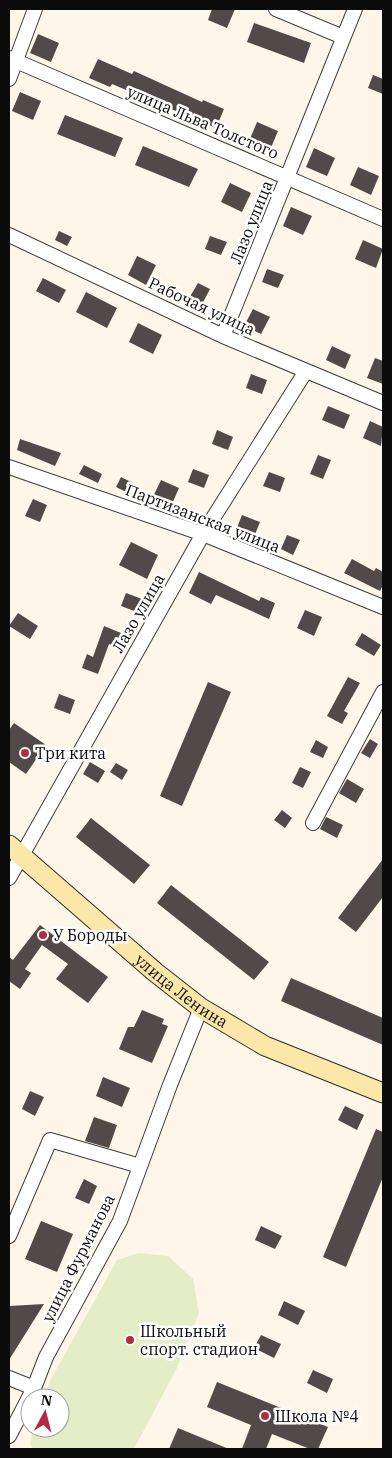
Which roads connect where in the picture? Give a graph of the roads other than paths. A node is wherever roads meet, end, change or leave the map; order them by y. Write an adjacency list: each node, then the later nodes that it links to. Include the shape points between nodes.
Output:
1 (35, 9): 5 (street)
2 (276, 9): 4 (street)
3 (355, 9): 4 (street, Лазо улица)
4 (343, 37): 7 (street, Лазо улица)
5 (12, 59): 6 (street); 7 (street, улица Льва Толстого)
6 (9, 79)
7 (288, 178): 8 (street, улица Льва Толстого); 10 (street, Лазо улица)
8 (383, 219)
9 (9, 235): 10 (street, Рабочая улица)
10 (223, 336): 11 (street, Рабочая улица)
11 (306, 371): 12 (street, Рабочая улица); 14 (street, Лазо улица)
12 (383, 403)
13 (9, 467): 14 (street, Партизанская улица)
14 (203, 534): 15 (street, Партизанская улица); 18 (street, Лазо улица)
15 (383, 607)
16 (383, 692): 17 (street)
17 (313, 823)
18 (14, 850): 19 (street, Лазо улица); 20 (main road, улица Ленина)
19 (9, 878)
20 (201, 1008): 21 (main road, улица Ленина, via 265,1046); 22 (street, улица Фурманова)
21 (383, 1093)
22 (140, 1166): 23 (street, via 50,1140); 25 (street, улица Фурманова, via 120,1221 46,1357)
23 (9, 1236)
24 (9, 1378): 25 (street)
25 (34, 1388)
26 (20, 1415): 27 (street, улица Фурманова)
27 (9, 1436)

